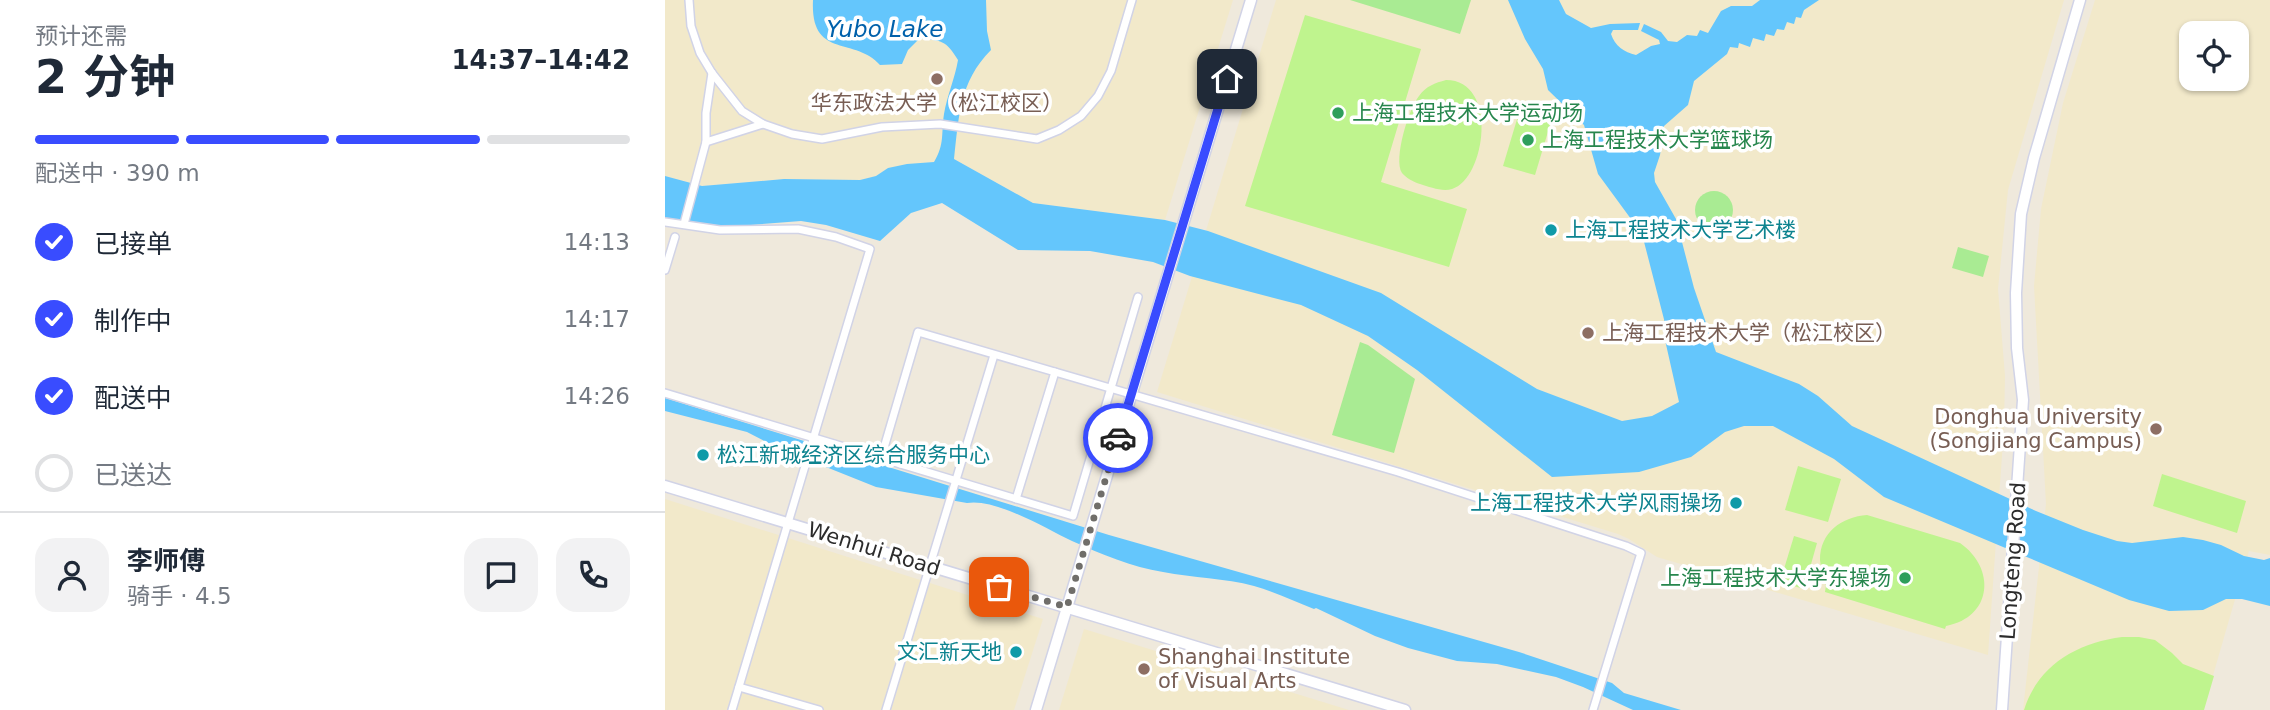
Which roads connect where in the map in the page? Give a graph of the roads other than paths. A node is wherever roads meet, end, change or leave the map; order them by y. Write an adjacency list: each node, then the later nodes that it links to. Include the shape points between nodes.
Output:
1 (689, 0): 5 (street, via 691,26)
2 (1132, 0): 6 (street, via 1111,71 1098,96 1081,116 1037,139 940,124 882,127 822,139)
3 (1251, 0): 17 (main road)
4 (2080, 0): 33 (main road, Longteng Road, via 2021,214 2016,293 2023,400)
5 (712, 73): 6 (street, via 742,111); 7 (street)
6 (763, 124): 7 (street)
7 (706, 142): 9 (street)
8 (665, 222): 9 (street)
9 (684, 224): 18 (street, via 720,230 798,229 870,249)
10 (675, 237): 11 (street)
11 (665, 270)
12 (1138, 297): 15 (street)
13 (994, 355): 14 (street); 19 (street, via 918,332); 20 (street)
14 (1055, 372): 15 (street); 22 (street)
15 (1110, 389): 17 (street); 22 (street, via 1073,516)
16 (665, 393): 18 (street)
17 (1131, 394): 25 (main road); 32 (street, via 1398,472 1641,553)
18 (814, 438): 19 (street); 23 (street)
19 (881, 458): 20 (street)
20 (956, 481): 22 (street); 24 (street)
21 (665, 486): 23 (main road, Wenhui Road)
22 (1016, 499)
23 (789, 524): 24 (main road, Wenhui Road); 26 (street)
24 (930, 566): 25 (main road, Wenhui Road); 29 (street)
25 (1067, 607): 30 (main road); 31 (main road, Wenhui Road)
26 (739, 687): 27 (street); 28 (street)
27 (731, 710)
28 (818, 710)
29 (886, 710)
30 (1036, 710)
31 (1405, 710)
32 (1593, 710)
33 (2002, 710)

